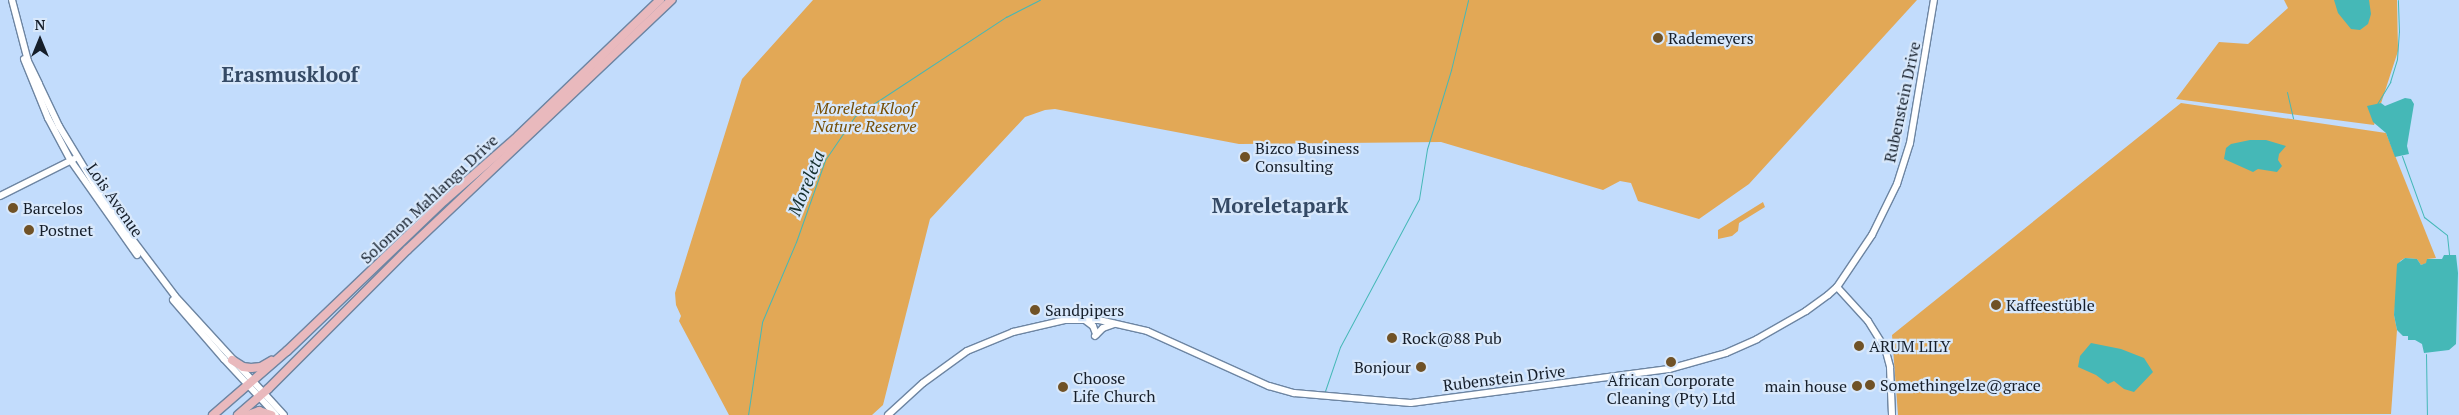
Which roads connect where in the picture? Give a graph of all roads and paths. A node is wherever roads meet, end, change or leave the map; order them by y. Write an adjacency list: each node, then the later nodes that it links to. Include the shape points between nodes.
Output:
1 (9, 0): 7 (street, Lois Avenue, via 24,62)
2 (12, 0): 6 (street, Lois Avenue, via 28,61)
3 (660, 0): 12 (main road, Solomon Mahlangu Drive)
4 (671, 0): 15 (main road, Solomon Mahlangu Drive, via 408,250)
5 (1934, 0): 9 (street, Rubenstein Drive, via 1917,113 1900,175 1878,223)
6 (78, 158): 7 (street); 13 (street, Lois Avenue, via 136,246 174,296)
7 (71, 161): 8 (street); 14 (street, Lois Avenue, via 134,251 185,316)
8 (0, 196)
9 (1836, 287): 11 (street, Rubenstein Drive, via 1806,311 1757,340 1708,360 1616,377 1411,403 1282,390 1147,331); 23 (street, via 1868,322 1885,348 1890,367)
10 (1083, 319): 11 (street, Rubenstein Drive); 11 (street, via 1093,326 1095,335 1103,328); 22 (street, Rubenstein Drive, via 1036,325 984,343 955,359)
11 (1118, 323)
12 (287, 351): 13 (main road, via 256,368 243,367); 14 (main road, Solomon Mahlangu Drive)
13 (232, 360): 14 (street, Lois Avenue)
14 (251, 383): 15 (street); 16 (main road, Solomon Mahlangu Drive)
15 (262, 395): 17 (main road, Solomon Mahlangu Drive); 20 (street); 21 (street)
16 (213, 415)
17 (238, 415)
18 (248, 415): 19 (main road, via 259,411)
19 (271, 415)
20 (276, 415)
21 (284, 415)
22 (888, 415)
23 (1892, 415)

